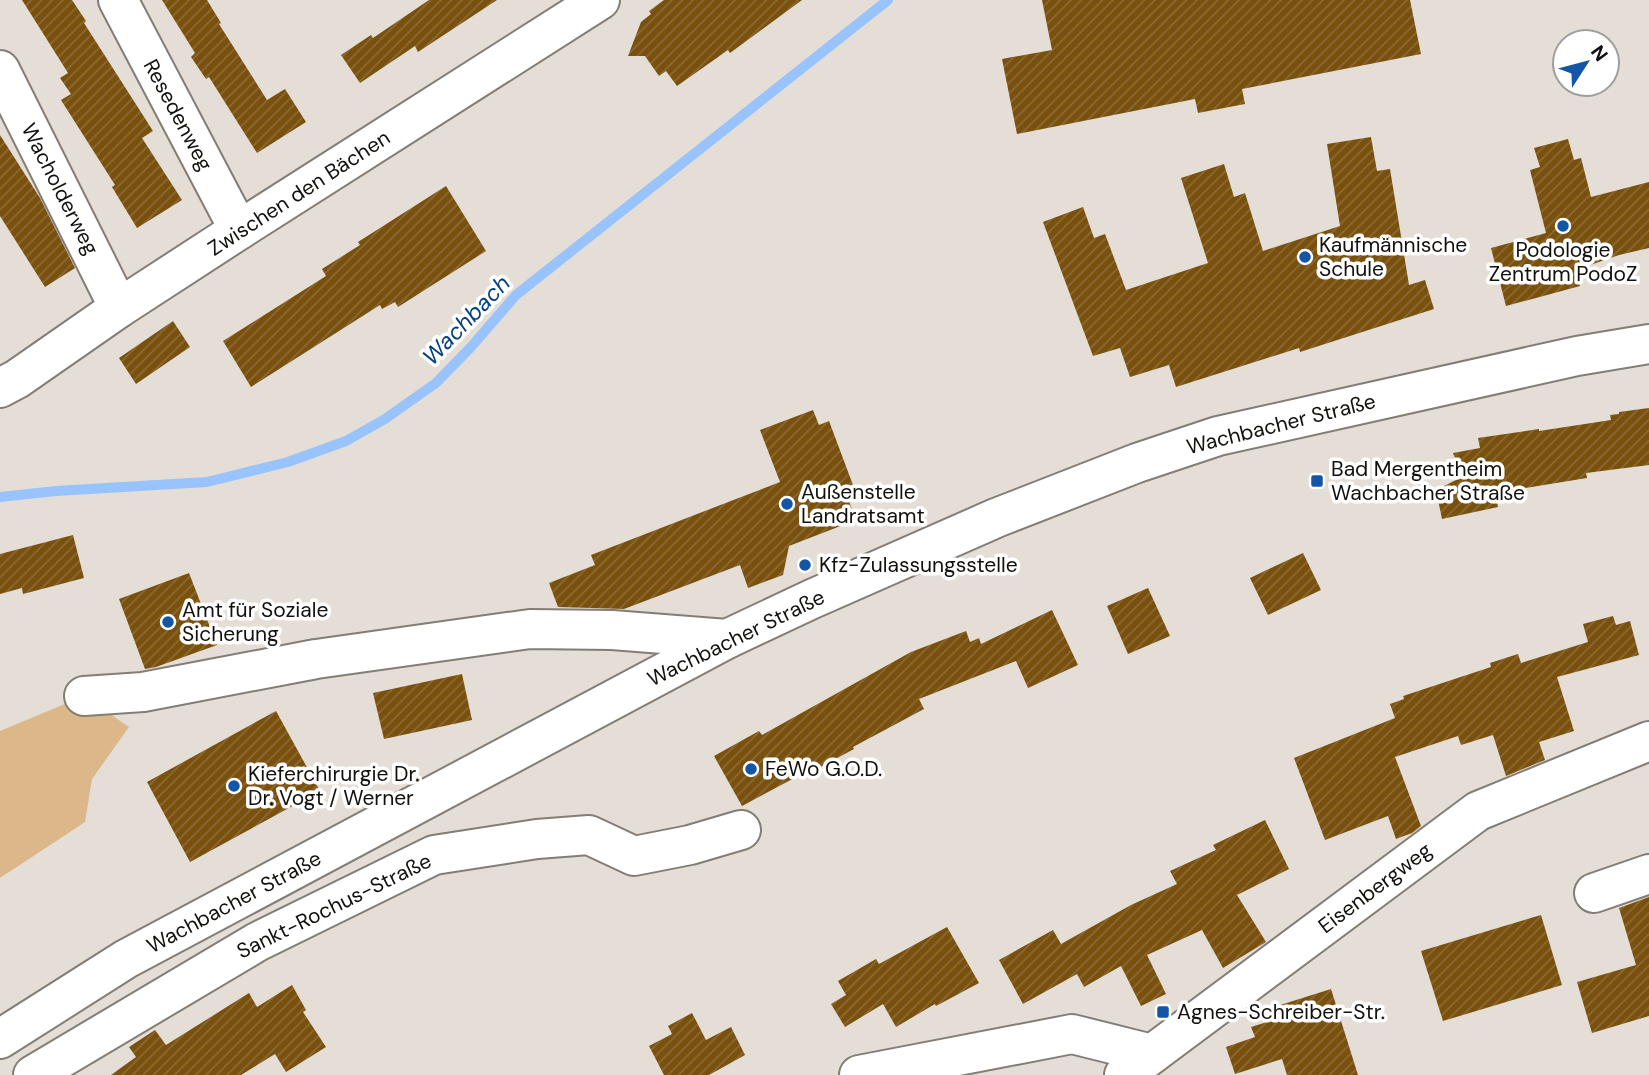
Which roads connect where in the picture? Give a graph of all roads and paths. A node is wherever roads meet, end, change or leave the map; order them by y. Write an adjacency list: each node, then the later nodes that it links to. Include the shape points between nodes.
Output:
1 (118, 0): 4 (street, Resedenweg)
2 (588, 4): 4 (street, Zwischen den Bächen)
3 (0, 70): 5 (street, Wacholderweg)
4 (239, 230): 5 (street, Zwischen den Bächen)
5 (119, 308): 7 (street, Zwischen den Bächen)
6 (1649, 344): 8 (street, Wachbacher Straße, via 1218,436 996,518)
7 (0, 388)
8 (727, 639): 9 (street, via 530,629 316,659 143,692); 14 (street, Wachbacher Straße, via 126,959)
9 (84, 696)
10 (1649, 741): 15 (street, Eisenbergweg, via 1478,811)
11 (741, 830): 16 (street, Sankt-Rochus-Straße, via 634,856 589,835 434,855 257,942)
12 (1649, 874): 13 (street)
13 (1594, 893)
14 (0, 1039)
15 (1138, 1064): 17 (street, via 1072,1034)
16 (33, 1075)
17 (859, 1075)

